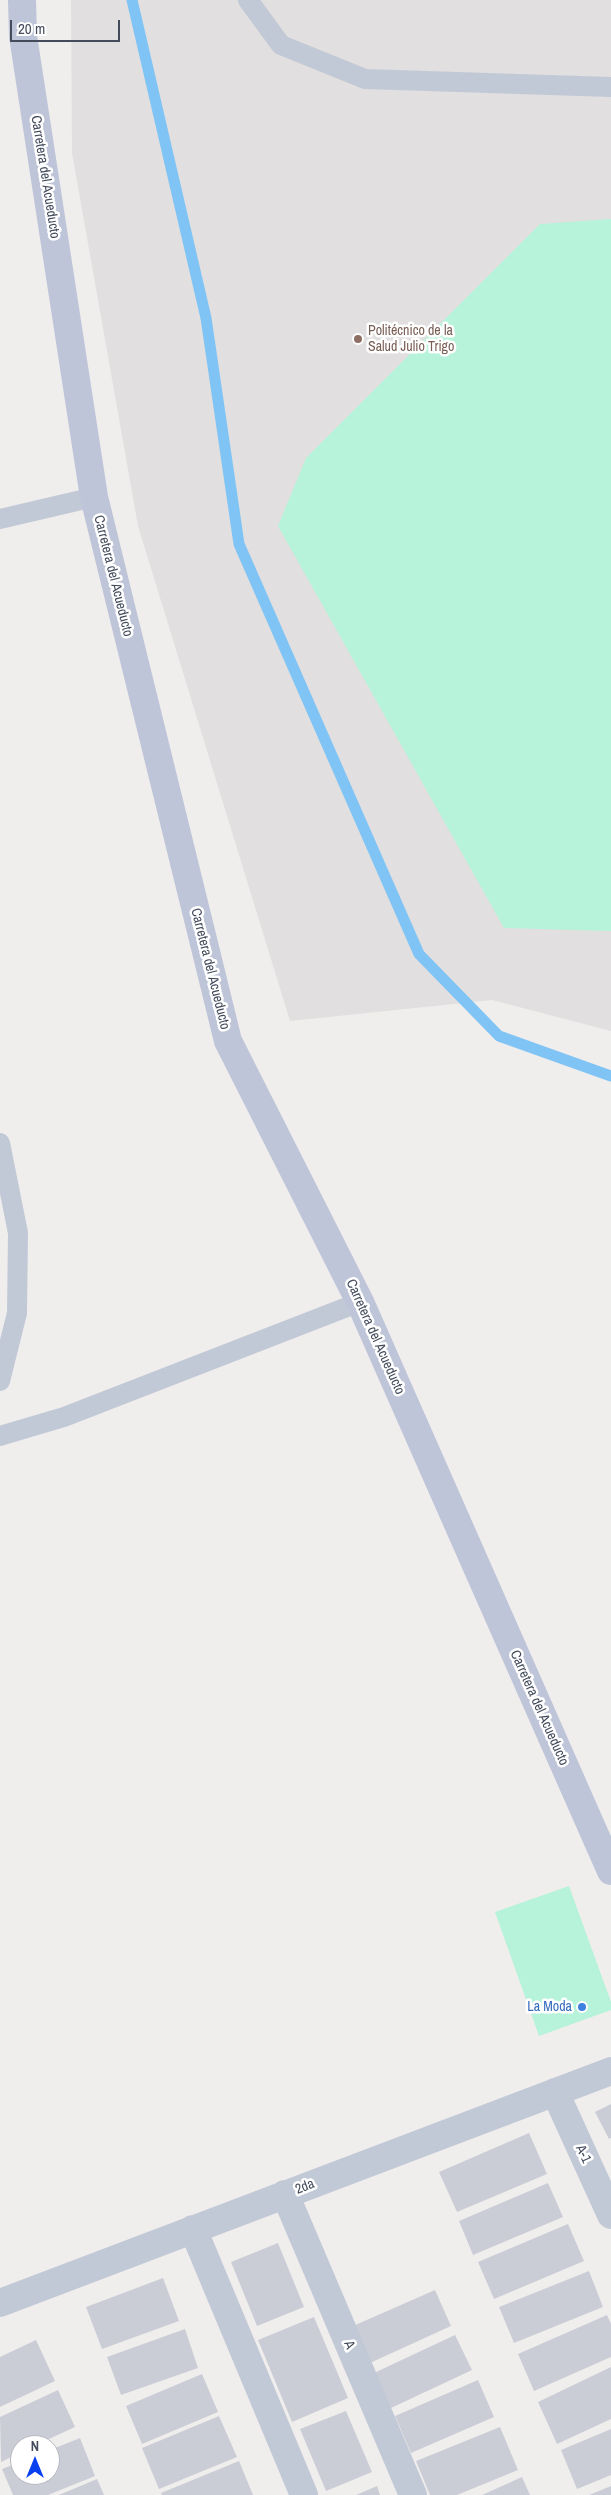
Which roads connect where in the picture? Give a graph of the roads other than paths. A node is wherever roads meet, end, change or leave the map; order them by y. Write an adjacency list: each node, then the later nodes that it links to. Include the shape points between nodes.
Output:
1 (22, 0): 4 (street, Carretera del Acueducto, via 23,36)
2 (248, 0): 3 (lane, via 281,45 365,79)
3 (611, 87)
4 (94, 497): 5 (lane); 7 (street, Carretera del Acueducto, via 228,1040)
5 (0, 519)
6 (0, 1142): 8 (lane, via 18,1233 17,1313)
7 (360, 1302): 9 (lane, via 64,1417); 10 (street, Carretera del Acueducto)
8 (0, 1381)
9 (0, 1436)
10 (611, 1871)
11 (611, 2071): 12 (street, 2da)
12 (555, 2092): 13 (street, 2da); 14 (street, A-1)
13 (285, 2194): 15 (street, 2da); 18 (street, A)
14 (611, 2215)
15 (193, 2229): 16 (street, 2da); 17 (street)
16 (0, 2302)
17 (304, 2495)
18 (413, 2495)

